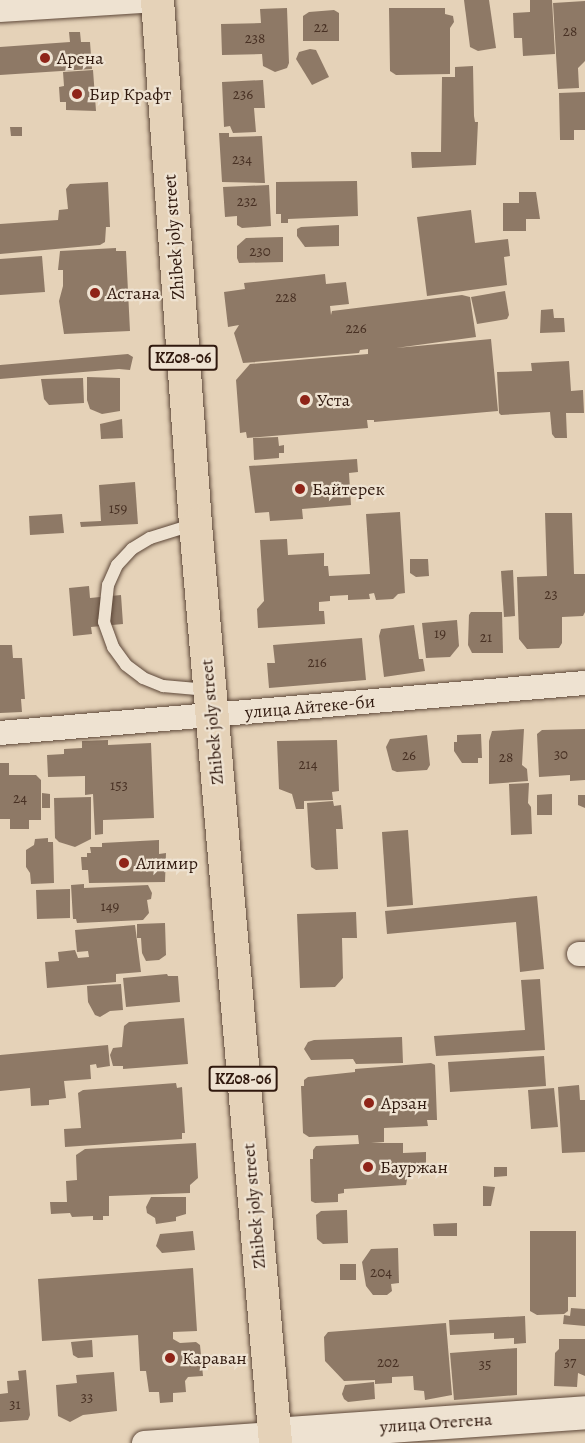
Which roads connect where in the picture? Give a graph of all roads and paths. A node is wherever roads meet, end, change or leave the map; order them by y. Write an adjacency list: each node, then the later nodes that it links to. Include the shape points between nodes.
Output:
1 (157, 0): 2 (street); 3 (highway, Zhibek joly street / KZ08-06)
2 (0, 10)
3 (195, 524): 5 (highway, Zhibek joly street / KZ08-06); 5 (lane, via 150,538 117,565 108,585 104,622 113,647 126,665 143,678)
4 (585, 683): 5 (street, улица Айтеке-би)
5 (210, 703): 6 (street, улица Айтеке-би); 8 (highway, Zhibek joly street / KZ08-06)
6 (0, 733)
7 (585, 1412): 8 (main road, улица Отегена)
8 (275, 1438): 9 (street, улица Отегена)
9 (144, 1443)

